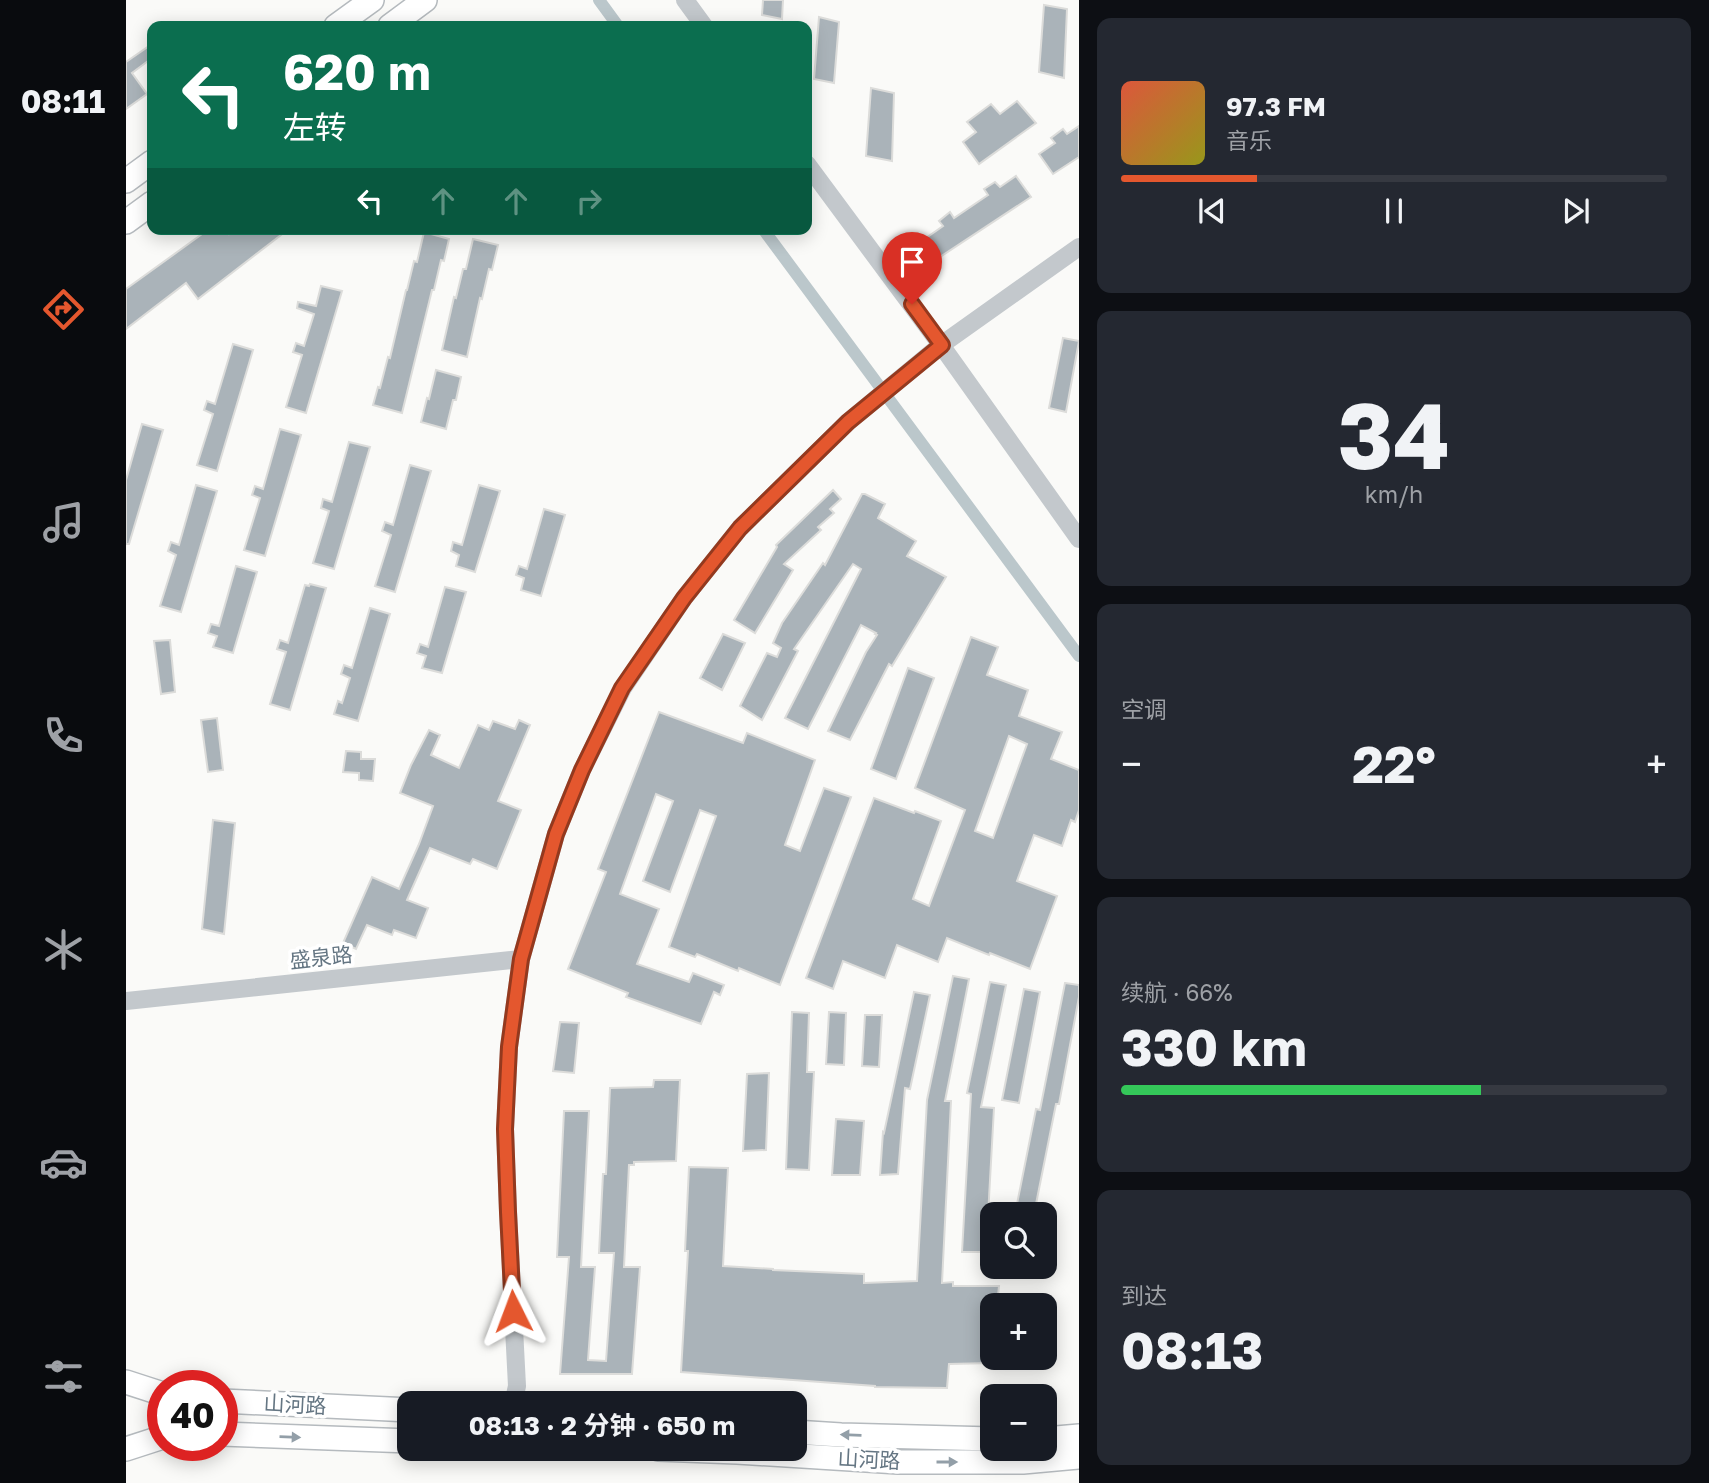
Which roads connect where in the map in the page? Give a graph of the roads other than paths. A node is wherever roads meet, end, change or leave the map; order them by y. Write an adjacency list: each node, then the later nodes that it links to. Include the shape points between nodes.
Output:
1 (372, 0): 4 (main road)
2 (425, 0): 5 (main road)
3 (684, 0): 6 (street)
4 (343, 21)
5 (397, 21)
6 (700, 21)
7 (147, 166): 9 (main road)
8 (812, 171): 13 (street)
9 (126, 181)
10 (147, 207): 11 (main road)
11 (126, 222)
12 (1079, 247): 13 (street)
13 (942, 345): 14 (street); 15 (street, via 848,422 740,528 684,598 622,688 556,834)
14 (1079, 539)
15 (521, 959): 16 (street, 盛泉路); 19 (street, via 509,1047 505,1129)
16 (126, 1001)
17 (126, 1382): 18 (main road)
18 (147, 1390)
19 (516, 1391)
20 (126, 1395): 21 (main road)
21 (147, 1396)
22 (238, 1402): 23 (main road, 山河路)
23 (397, 1409)
24 (126, 1430): 25 (main road)
25 (147, 1431)
26 (807, 1433): 30 (main road, 山河路, one-way to 26)
27 (238, 1435): 31 (main road, 山河路, one-way to 31)
28 (1079, 1436): 29 (main road)
29 (1057, 1437)
30 (980, 1439)
31 (397, 1441)
32 (147, 1442): 33 (main road)
33 (126, 1449)
34 (807, 1456): 35 (main road, 山河路, one-way to 35, via 898,1462)
35 (1079, 1457)

